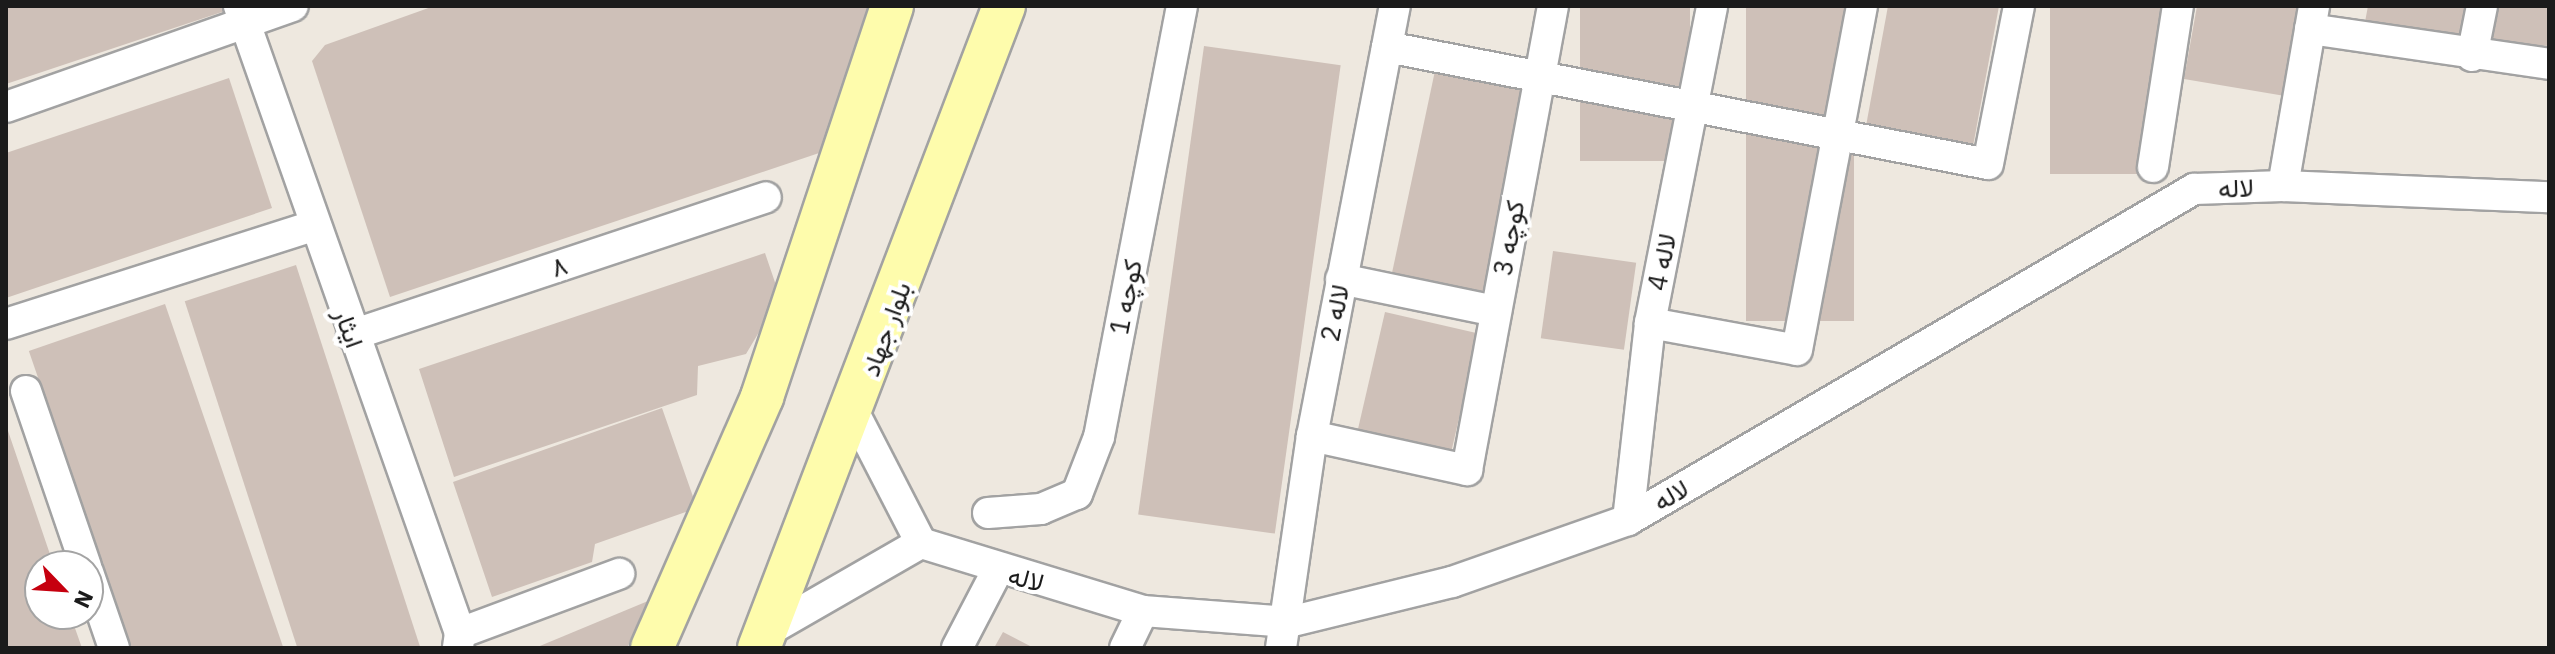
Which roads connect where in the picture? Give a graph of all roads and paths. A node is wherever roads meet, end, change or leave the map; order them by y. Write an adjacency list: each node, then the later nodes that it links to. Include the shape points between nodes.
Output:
1 (293, 6): 12 (street)
2 (892, 6): 46 (main road, via 762,397)
3 (1004, 6): 32 (main road, بلوار جهاد)
4 (1182, 6): 34 (street, کوچه 1, via 1099,437 1077,494 1041,509)
5 (1395, 6): 14 (street, لاله 2)
6 (1553, 6): 17 (street, کوچه 3)
7 (1712, 6): 18 (street, لاله 4)
8 (1862, 6): 20 (street)
9 (2019, 6): 20 (street, via 1988,164)
10 (2178, 6): 21 (street)
11 (2482, 6): 15 (street)
12 (241, 14): 19 (street); 25 (street, ایثار)
13 (2312, 18): 15 (street); 22 (street)
14 (1387, 47): 17 (street); 26 (street, لاله 2)
15 (2472, 56): 16 (street)
16 (2549, 64)
17 (1539, 78): 18 (street); 27 (street, کوچه 3)
18 (1692, 106): 20 (street); 28 (street, لاله 4)
19 (6, 107)
20 (1839, 134): 28 (street, via 1797,350)
21 (2153, 167)
22 (2283, 186): 24 (street, لاله); 35 (street, لاله, via 2194,189)
23 (766, 197): 30 (street, ۸)
24 (2549, 197)
25 (313, 226): 29 (street); 30 (street, ایثار)
26 (1341, 279): 27 (street); 33 (street, لاله 2)
27 (1496, 311): 33 (street, کوچه 3, via 1467,470)
28 (1650, 323): 35 (street, لاله 4)
29 (6, 324)
30 (352, 335): 44 (street, ایثار)
31 (26, 391): 37 (street)
32 (854, 413): 36 (street); 43 (main road, بلوار جهاد)
33 (1312, 436): 42 (street, لاله 2)
34 (988, 513)
35 (1628, 520): 42 (street, لاله)
36 (921, 543): 38 (street, لاله); 43 (street)
37 (81, 550)
38 (997, 571): 40 (street, لاله); 47 (street)
39 (619, 574): 44 (street)
40 (1143, 611): 42 (street, لاله); 48 (street)
41 (104, 619): 45 (street)
42 (1285, 635)
43 (763, 640)
44 (459, 641)
45 (114, 648)
46 (652, 648)
47 (957, 648)
48 (1125, 648)

